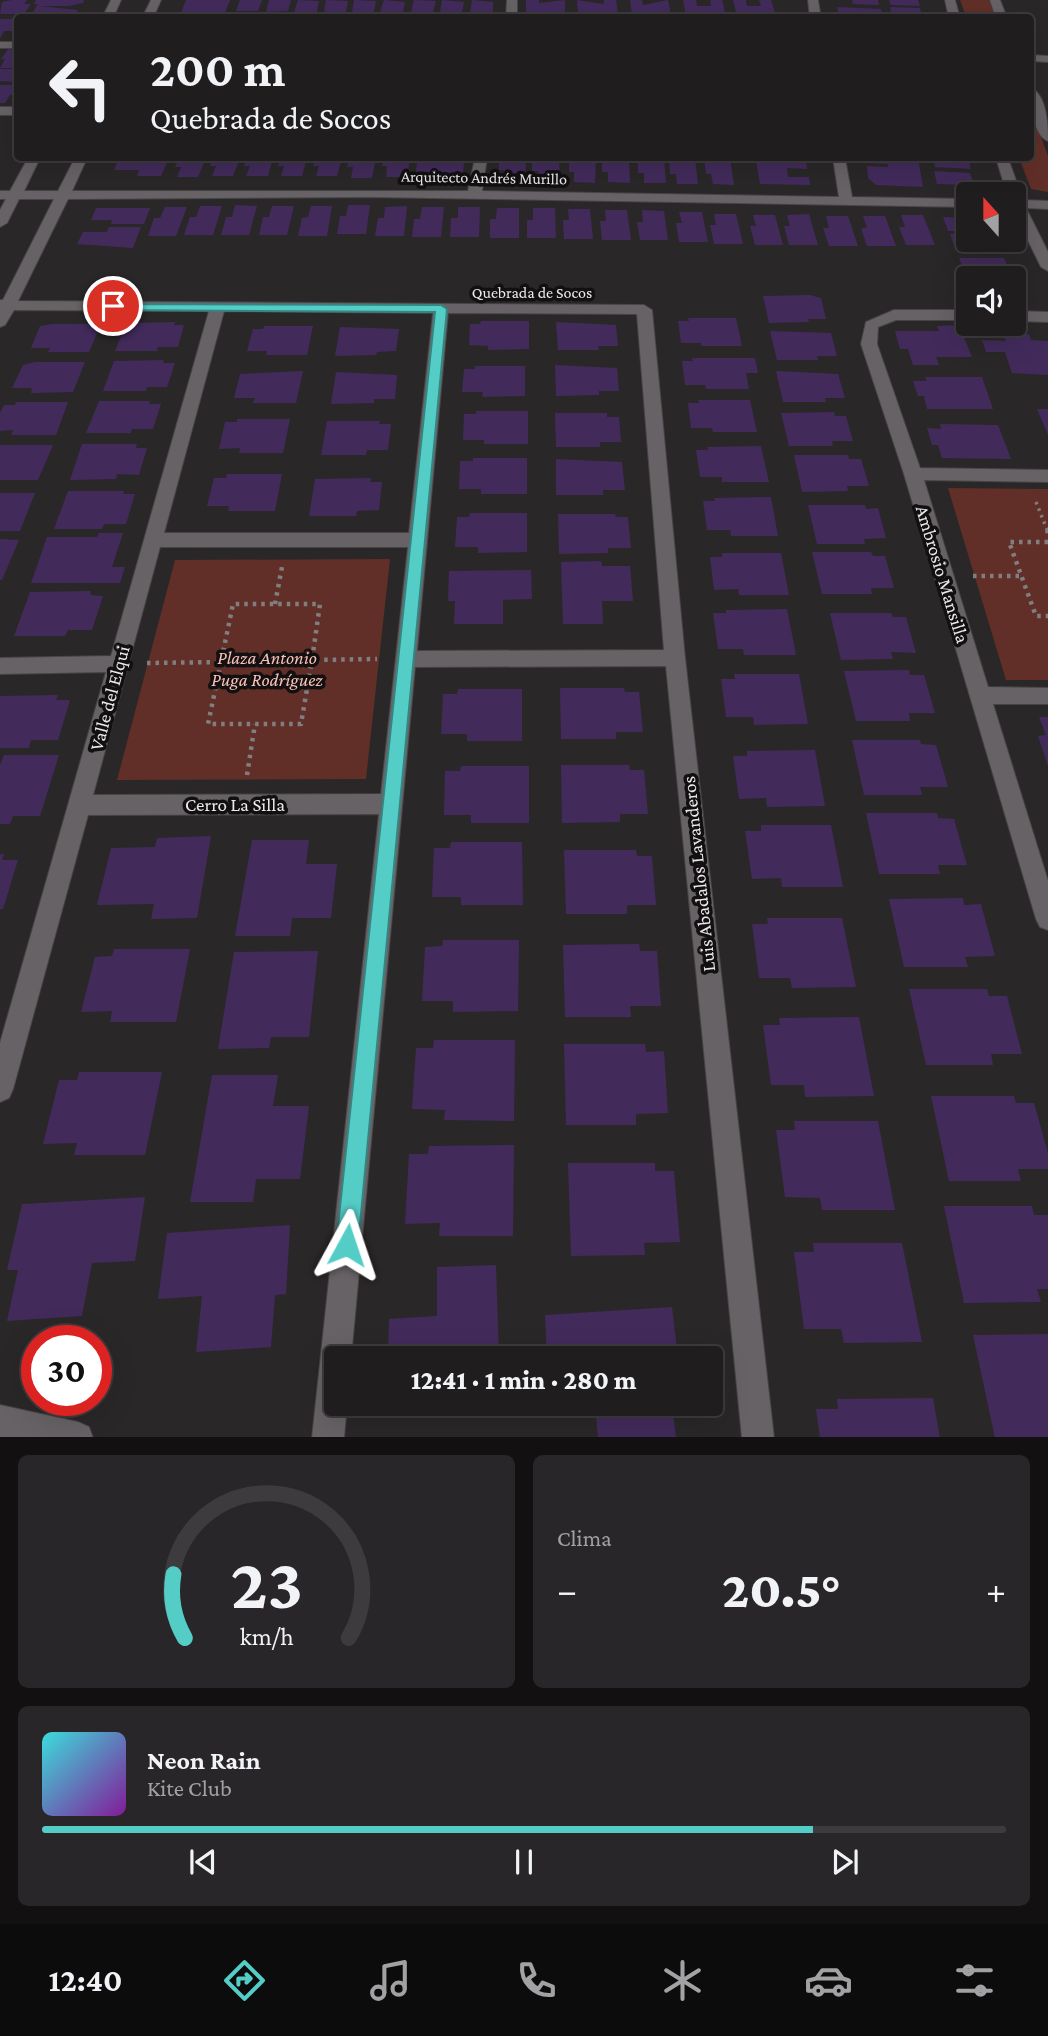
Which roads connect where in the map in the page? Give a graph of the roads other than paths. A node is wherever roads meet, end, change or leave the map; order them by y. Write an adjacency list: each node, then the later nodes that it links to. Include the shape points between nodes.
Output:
1 (1034, 99): 2 (street)
2 (1046, 129)
3 (32, 161): 10 (street)
4 (80, 161): 9 (street)
5 (480, 161): 11 (street)
6 (839, 161): 12 (street)
7 (1003, 161): 8 (street)
8 (1009, 182)
9 (64, 194): 10 (street, Arquitecto Andrés Murillo); 11 (street, Arquitecto Andrés Murillo); 19 (street)
10 (7, 195): 16 (street)
11 (474, 195): 12 (street, Arquitecto Andrés Murillo)
12 (846, 201): 13 (street, Arquitecto Andrés Murillo)
13 (956, 203)
14 (1026, 204): 15 (street)
15 (1048, 205)
16 (0, 223)
17 (1026, 225): 18 (street)
18 (1048, 267)
19 (4, 305): 20 (street, Quebrada de Socos); 26 (street)
20 (218, 307): 21 (street, Quebrada de Socos); 29 (street, Valle del Elqui)
21 (441, 309): 22 (street, Quebrada de Socos); 30 (street)
22 (644, 310): 31 (street, Luis Abadalos Lavanderos)
23 (956, 315): 27 (street, Ambrosio Mansilla, via 894,316 871,325 869,344)
24 (1026, 316): 25 (street)
25 (1048, 317)
26 (0, 322)
27 (913, 474): 28 (street); 35 (street, Ambrosio Mansilla)
28 (1048, 475)
29 (154, 540): 30 (street); 33 (street, Valle del Elqui)
30 (417, 540): 32 (street)
31 (675, 658): 32 (street); 44 (street, Luis Abadalos Lavanderos)
32 (404, 659): 37 (street)
33 (118, 664): 34 (street); 38 (street, Valle del Elqui)
34 (0, 666)
35 (980, 695): 36 (street); 39 (street, Ambrosio Mansilla)
36 (1048, 696)
37 (389, 804): 38 (street, Cerro La Silla); 43 (street)
38 (80, 805): 40 (street, Valle del Elqui)
39 (1048, 919)
40 (0, 1089)
41 (0, 1421): 42 (street)
42 (78, 1437)
43 (328, 1437)
44 (758, 1437)

